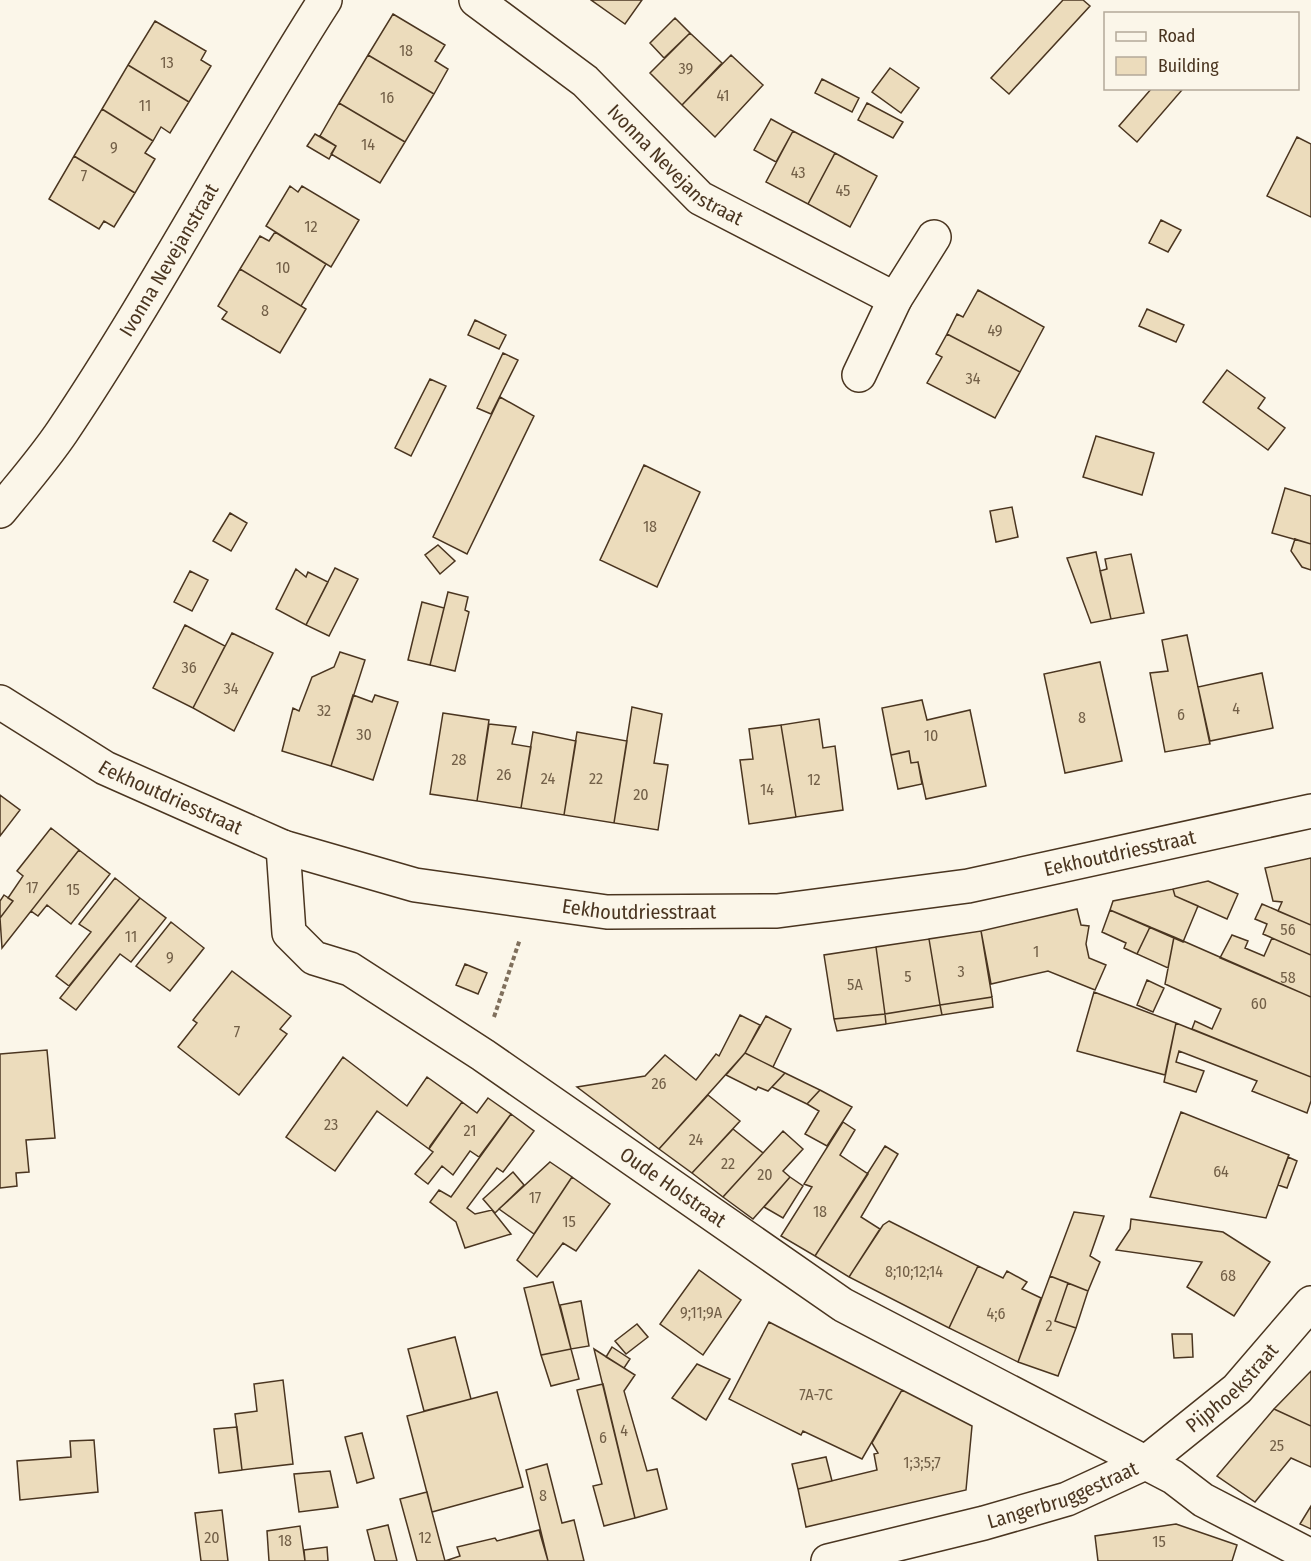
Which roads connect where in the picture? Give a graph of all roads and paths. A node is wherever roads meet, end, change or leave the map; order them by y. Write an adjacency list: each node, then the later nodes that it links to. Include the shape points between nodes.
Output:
1 (325, 0): 6 (street, Ivonna Nevejanstraat, via 202,208 61,434)
2 (476, 0): 4 (street, Ivonna Nevejanstraat, via 585,81 700,198)
3 (934, 237): 4 (street)
4 (895, 299): 5 (street)
5 (859, 375)
6 (0, 511)
7 (0, 702): 9 (street, Eekhoutdriesstraat, via 105,768)
8 (1311, 811): 10 (street, Eekhoutdriesstraat, via 968,886 777,911 607,912)
9 (282, 847): 10 (street, Eekhoutdriesstraat, via 415,885); 11 (street, Oude Holstraat, via 289,933 314,958 350,969)
10 (524, 900): 11 (path, via 520,946)
11 (483, 1055): 13 (street, Oude Holstraat, via 843,1305)
12 (1311, 1303): 13 (street, Pijphoekstraat, via 1237,1389)
13 (1145, 1463): 14 (street, Langerbruggestraat, via 1173,1477 1203,1500); 15 (street, Langerbruggestraat, via 1067,1499)
14 (1311, 1556)
15 (828, 1561)

